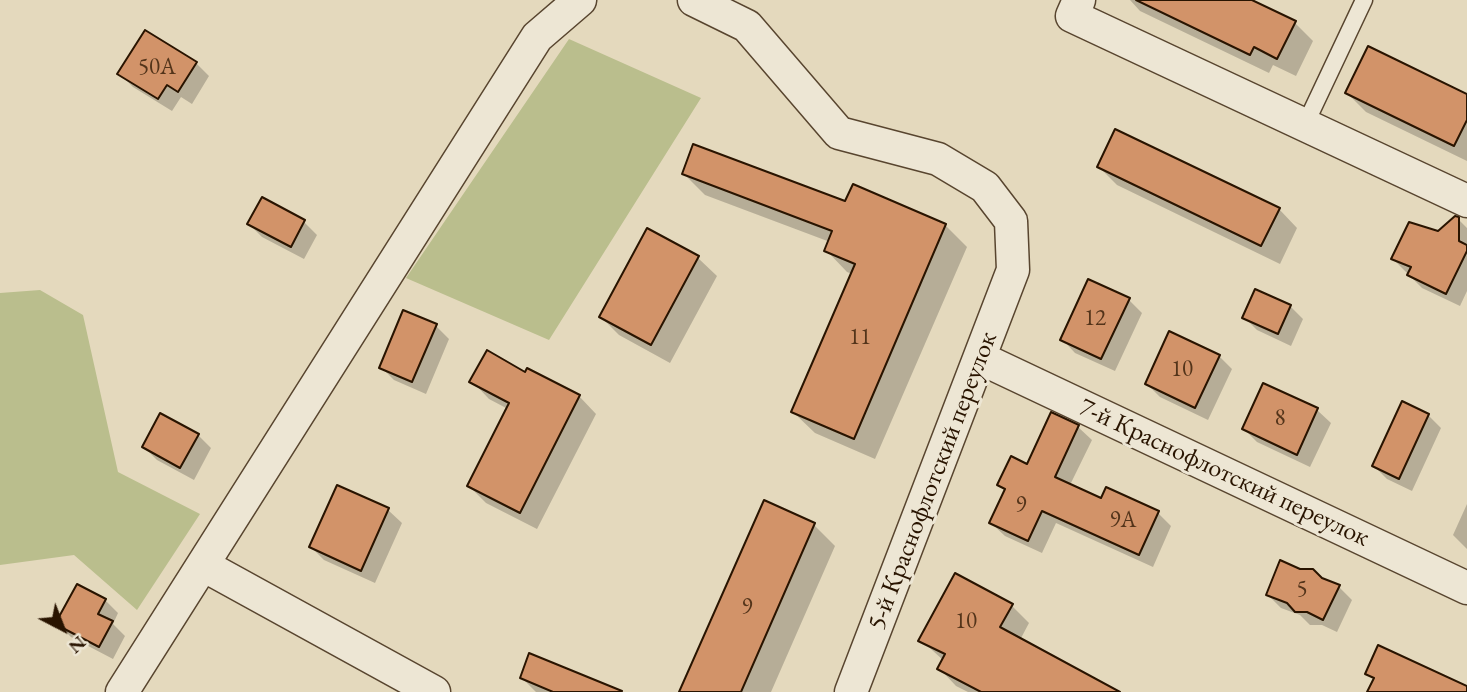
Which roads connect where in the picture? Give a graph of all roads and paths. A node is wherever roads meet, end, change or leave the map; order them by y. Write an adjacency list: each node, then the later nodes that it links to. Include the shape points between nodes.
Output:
1 (580, 0): 8 (street, via 537,37)
2 (694, 0): 7 (street, 5-й Краснофлотский переулок, via 747,26 839,133 938,159 985,187 1011,221 1013,270)
3 (1079, 0): 5 (street, via 1072,16)
4 (1364, 0): 5 (lane)
5 (1305, 125): 6 (street)
6 (1467, 201)
7 (980, 358): 9 (street, 7-й Краснофлотский переулок); 10 (street, 5-й Краснофлотский переулок)
8 (203, 565): 11 (street); 12 (street)
9 (1467, 588)
10 (858, 690)
11 (122, 692)
12 (434, 692)

